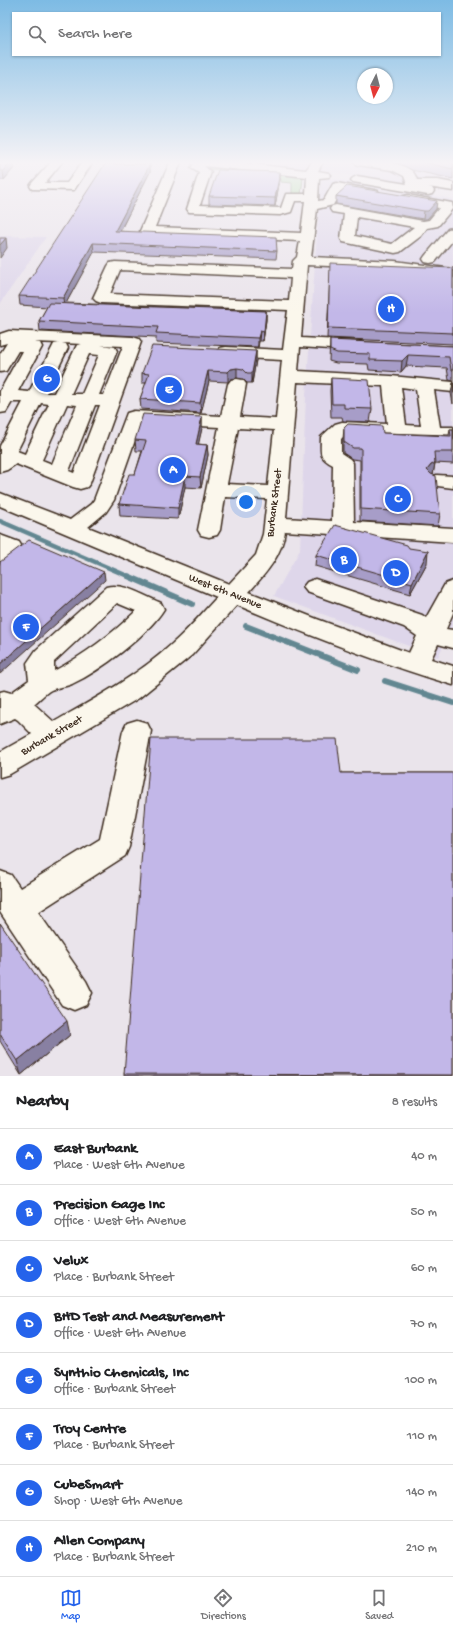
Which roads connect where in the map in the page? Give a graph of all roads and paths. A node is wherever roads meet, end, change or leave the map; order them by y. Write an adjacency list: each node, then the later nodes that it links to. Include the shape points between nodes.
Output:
1 (155, 212): 9 (street, via 147,231)
2 (180, 212): 9 (street)
3 (192, 212): 9 (street)
4 (297, 212): 10 (street)
5 (313, 212): 12 (street, Burbank Street)
6 (336, 212): 8 (street)
7 (443, 212): 11 (street, via 433,223)
8 (350, 218): 11 (street); 11 (street, via 348,239 395,249)
9 (189, 220): 10 (street)
10 (280, 220): 12 (street)
11 (419, 229)
12 (308, 237): 16 (street, Burbank Street, via 304,259)
13 (444, 240): 14 (street); 15 (street)
14 (420, 251)
15 (453, 263)
16 (299, 267): 17 (street, via 395,265); 18 (street); 19 (street, Burbank Street)
17 (453, 273)
18 (266, 289): 18 (street, via 115,266 100,298); 19 (street)
19 (295, 306): 26 (street, Burbank Street)
20 (4, 344): 22 (street); 28 (street); 38 (street, via 9,336 133,342)
21 (376, 346): 26 (street)
22 (33, 347): 23 (street); 36 (street)
23 (60, 348): 24 (street); 34 (street)
24 (83, 349): 35 (street); 37 (street, via 109,351)
25 (145, 349): 39 (street, via 122,413)
26 (291, 349): 27 (street); 29 (street, Burbank Street)
27 (214, 352)
28 (0, 367)
29 (289, 376): 30 (street); 41 (street, Burbank Street)
30 (391, 381): 32 (street); 42 (street)
31 (237, 384): 40 (street)
32 (424, 384): 33 (street); 43 (street)
33 (453, 387)
34 (35, 397): 35 (street); 36 (street); 45 (street)
35 (60, 398): 37 (street); 45 (street)
36 (2, 400)
37 (88, 400): 38 (street); 46 (street)
38 (111, 400): 46 (street, via 80,483)
39 (134, 417): 40 (street); 52 (street, via 104,500 99,508)
40 (229, 422): 41 (street); 47 (street)
41 (284, 425): 48 (street, Burbank Street)
42 (397, 430): 43 (street); 51 (street, via 342,428 330,437 330,456 343,463)
43 (432, 432): 44 (street)
44 (453, 433)
45 (10, 458): 46 (street)
46 (58, 474)
47 (216, 490): 48 (street); 53 (street)
48 (278, 493): 50 (street, Burbank Street)
49 (0, 499): 52 (street, West 6th Avenue)
50 (274, 524): 51 (street); 61 (street, Burbank Street, via 274,534 265,559)
51 (343, 528): 54 (street)
52 (72, 529): 61 (street, West 6th Avenue)
53 (209, 530)
54 (428, 534): 55 (street); 57 (street)
55 (453, 535)
56 (0, 542): 58 (street, via 11,547)
57 (416, 553)
58 (0, 556)
59 (315, 587): 62 (street, via 413,621)
60 (453, 589): 62 (street)
61 (234, 595): 63 (street, West 6th Avenue); 68 (street, Burbank Street, via 183,649 153,674)
62 (442, 637): 63 (street)
63 (416, 664): 64 (street, West 6th Avenue)
64 (453, 676)
65 (42, 683): 66 (street)
66 (5, 706): 68 (street, via 28,713)
67 (137, 731): 70 (street, via 114,847)
68 (51, 737): 69 (street, Burbank Street)
69 (0, 766)
70 (8, 896): 71 (street)
71 (74, 994)

